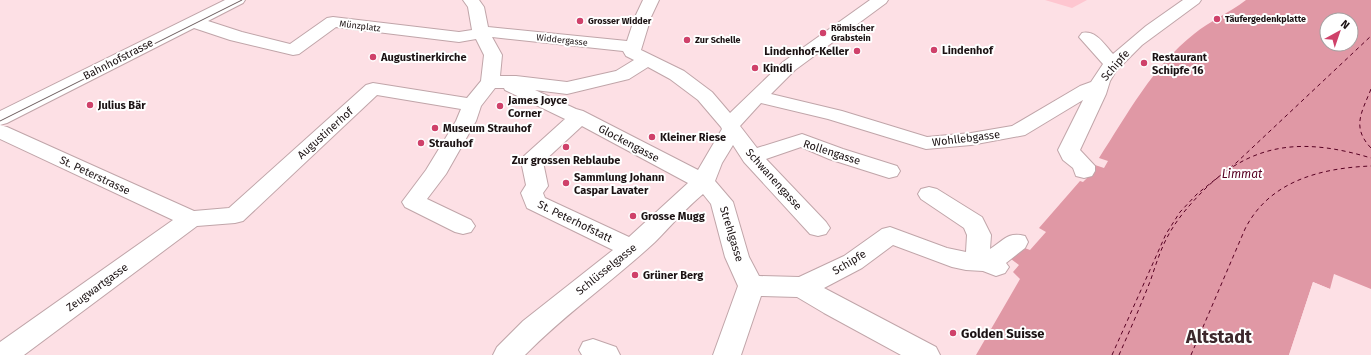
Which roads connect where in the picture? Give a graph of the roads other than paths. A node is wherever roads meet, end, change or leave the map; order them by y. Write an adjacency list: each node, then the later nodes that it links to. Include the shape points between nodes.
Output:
1 (237, 0): 6 (street, Bahnhofstrasse)
2 (471, 0): 7 (street)
3 (651, 0): 9 (street, via 643,17)
4 (880, 0): 15 (street, via 789,66)
5 (1194, 0): 10 (street, Schipfe, via 1131,46)
6 (193, 22): 7 (street, Münzplatz, via 293,50 333,22 459,37); 18 (street, Bahnhofstrasse)
7 (486, 33): 9 (street, Widdergasse); 11 (street, via 493,55)
8 (1088, 37): 10 (street)
9 (638, 53): 14 (street, via 622,75); 21 (street, via 677,75 705,96)
10 (1112, 64): 13 (street, Schipfe)
11 (490, 82): 12 (street); 17 (street)
12 (512, 82): 14 (street); 19 (street, Glockengasse, via 512,86)
13 (1097, 86): 15 (street, Wohllebgasse, via 1018,131 926,143 835,115); 25 (street, Schipfe, via 1096,94 1069,150 1084,166)
14 (567, 88): 19 (street, via 568,97)
15 (757, 96): 21 (street)
16 (0, 99): 18 (street)
17 (472, 105): 28 (street, Augustinerhof, via 373,89 235,215); 29 (street, via 434,174 413,202)
18 (22, 108): 20 (street, Bahnhofstrasse)
19 (578, 116): 26 (street, Glockengasse); 32 (street, St. Peterhofstatt, via 532,161 537,186 532,193 535,203)
20 (0, 119)
21 (731, 127): 23 (street, Schwanengasse); 26 (street, via 711,163)
22 (0, 131): 28 (street, St. Peterstrasse)
23 (752, 157): 24 (street, Rollengasse, via 802,140); 30 (street, Schwanengasse)
24 (889, 171)
25 (1084, 171)
26 (704, 182): 32 (street, Schlüsselgasse, via 685,196 646,236); 34 (street, Strehlgasse, via 722,202 737,257)
27 (929, 194): 33 (street, via 974,223 979,235 978,253)
28 (191, 219): 36 (street, Zeugwartgasse)
29 (463, 226)
30 (818, 228)
31 (1016, 242): 33 (street, via 997,257)
32 (628, 246): 37 (street, Schlüsselgasse, via 530,327)
33 (992, 265): 35 (street, Schipfe, via 948,257 890,235 847,256)
34 (750, 286): 35 (street, Schipfe); 38 (street)
35 (802, 288): 39 (street, Schipfe)
36 (3, 355)
37 (507, 355)
38 (727, 355)
39 (926, 355)

